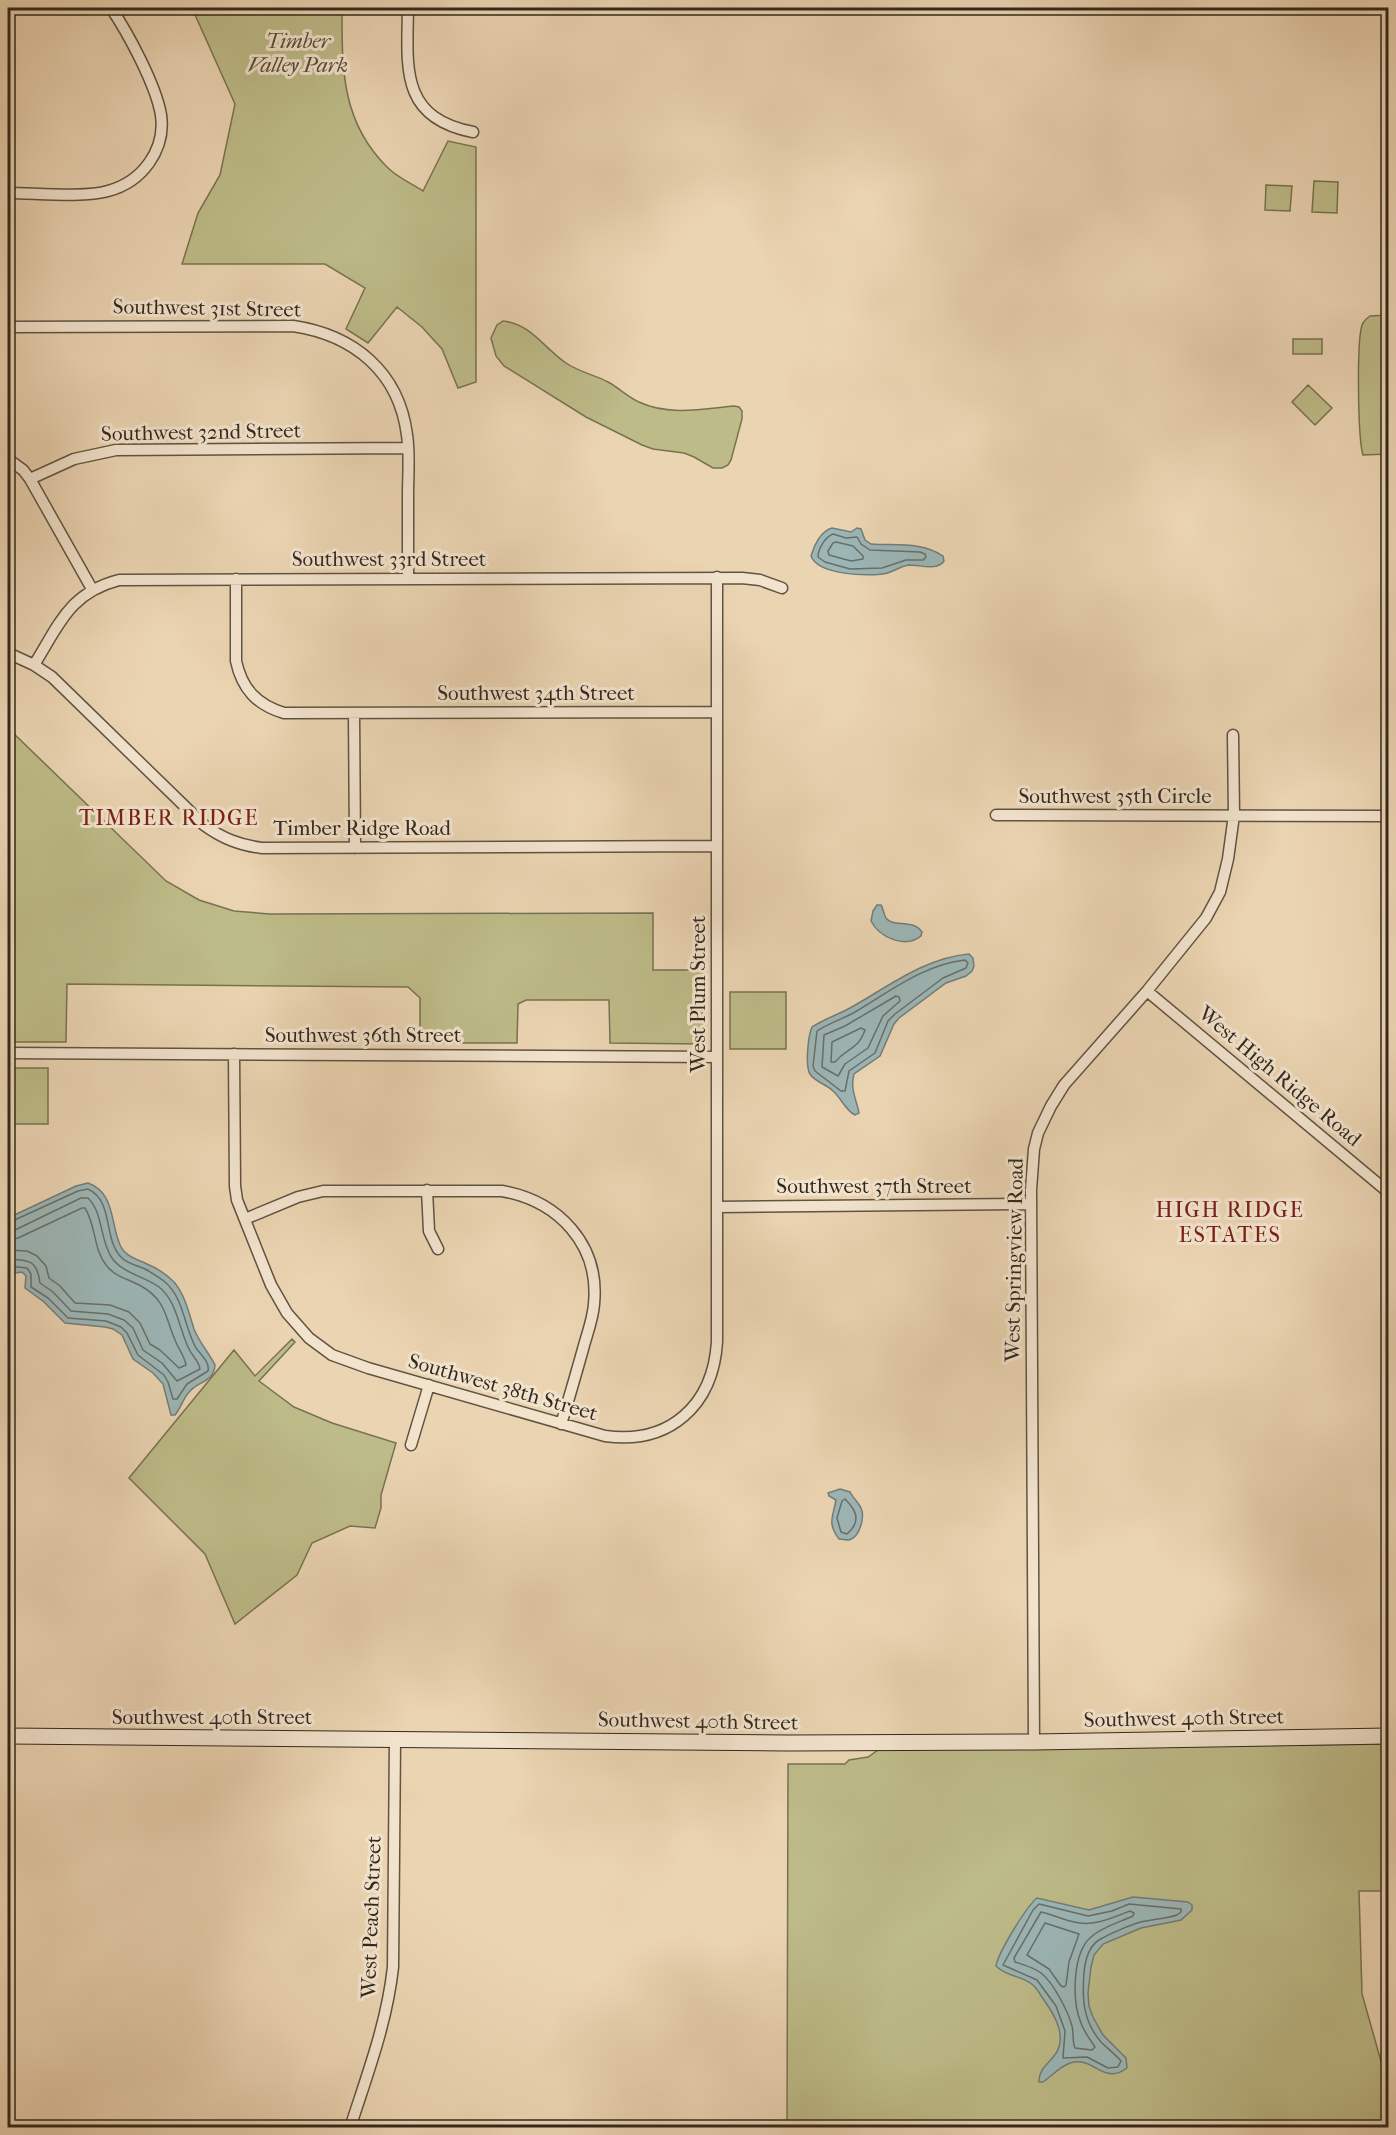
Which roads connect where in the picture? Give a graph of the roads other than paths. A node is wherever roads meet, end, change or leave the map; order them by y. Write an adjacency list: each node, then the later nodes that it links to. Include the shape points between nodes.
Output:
1 (111, 8): 4 (street, via 133,44 158,103 160,139 150,163 131,182 105,192)
2 (408, 8): 3 (street, via 408,62 414,92 438,121)
3 (473, 132)
4 (8, 193)
5 (8, 327): 6 (street, Southwest 31st Street, via 293,326 325,332 357,349 386,379 404,418)
6 (408, 448): 8 (street, Southwest 32nd Street, via 116,450 74,459); 10 (street)
7 (8, 459): 8 (street)
8 (30, 479): 13 (street)
9 (717, 577): 10 (street, Southwest 33rd Street); 12 (street, Southwest 33rd Street, via 760,580); 16 (street, West Plum Street)
10 (408, 578): 11 (street, Southwest 33rd Street)
11 (236, 579): 13 (street, Southwest 33rd Street, via 119,580); 17 (street, Southwest 34th Street, via 236,661 252,696 284,712)
12 (782, 588)
13 (92, 590): 15 (street, Southwest 33rd Street, via 67,611)
14 (8, 653): 15 (street, Timber Ridge Road)
15 (34, 665): 23 (street, Timber Ridge Road, via 59,684 216,834 262,848)
16 (717, 712): 17 (street, Southwest 34th Street); 22 (street, West Plum Street)
17 (354, 713): 23 (street)
18 (1233, 735): 20 (street, West Springview Road)
19 (996, 815): 20 (street, Southwest 35th Circle)
20 (1234, 815): 21 (street, Southwest 35th Circle); 24 (street, West Springview Road, via 1228,859 1216,899 1206,918)
21 (1389, 816)
22 (717, 846): 23 (street, Timber Ridge Road); 27 (street, West Plum Street)
23 (355, 848)
24 (1147, 991): 29 (street, West High Ridge Road); 30 (street, West Springview Road, via 1064,1085 1047,1113 1034,1149)
25 (8, 1053): 26 (street, Southwest 36th Street)
26 (234, 1054): 27 (street, Southwest 36th Street); 32 (street, Southwest 38th Street, via 233,1172 237,1200)
27 (717, 1057): 31 (street, West Plum Street)
28 (427, 1190): 32 (street, via 322,1191); 33 (street, via 429,1231); 36 (street, via 513,1193 542,1203 579,1240 590,1261 595,1294 592,1318)
29 (1389, 1191)
30 (1031, 1204): 31 (street, Southwest 37th Street); 41 (street, West Springview Road)
31 (717, 1207): 35 (street, West Plum Street, via 716,1357 710,1382)
32 (245, 1219): 34 (street, Southwest 38th Street, via 278,1299 303,1332 340,1358)
33 (438, 1250)
34 (429, 1385): 36 (street, Southwest 38th Street); 37 (street)
35 (695, 1405): 36 (street, Southwest 38th Street, via 674,1423 640,1436 605,1437)
36 (561, 1424)
37 (411, 1445)
38 (8, 1736): 40 (main road, Southwest 40th Street)
39 (1389, 1736): 41 (main road, Southwest 40th Street)
40 (395, 1739): 41 (main road, Southwest 40th Street); 42 (street, West Peach Street, via 393,1967 386,2017)
41 (1034, 1742)
42 (350, 2127)

